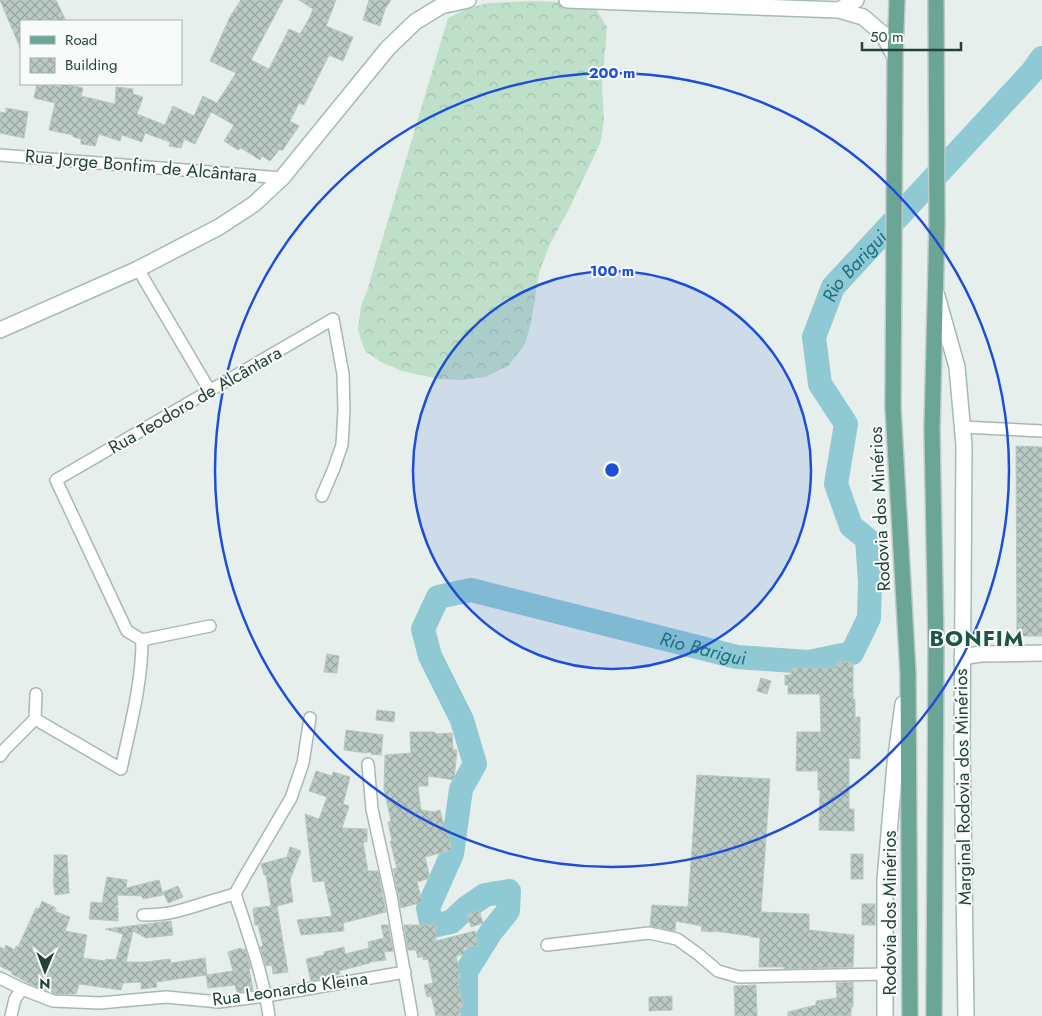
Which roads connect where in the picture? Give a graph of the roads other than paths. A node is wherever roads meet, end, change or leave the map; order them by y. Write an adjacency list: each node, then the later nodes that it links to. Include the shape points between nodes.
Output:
1 (468, 0): 9 (main road, via 441,6 415,22 388,48)
2 (567, 0): 6 (main road)
3 (856, 0): 6 (main road)
4 (897, 0): 7 (main road, Rodovia dos Minérios)
5 (936, 0): 11 (main road)
6 (839, 10): 7 (main road, via 870,23 883,34)
7 (895, 57): 21 (main road, Rodovia dos Minérios, via 893,408)
8 (0, 155): 9 (street, Rua Jorge Bonfim de Alcântara)
9 (282, 178): 10 (main road, via 254,204 226,222)
10 (138, 269): 12 (main road); 13 (street)
11 (936, 292): 14 (main road, Marginal Rodovia dos Minérios, via 957,367); 40 (main road, via 932,430 936,645)
12 (0, 330)
13 (210, 391): 16 (street, Rua Teodoro de Alcântara, via 333,319 344,374 342,444); 18 (street, Rua Teodoro de Alcântara, via 56,480 128,631)
14 (963, 427): 15 (street); 20 (main road, Marginal Rodovia dos Minérios)
15 (1042, 431)
16 (322, 496)
17 (210, 626): 18 (street)
18 (142, 640): 24 (street, via 142,662 121,770)
19 (1042, 653): 20 (main road)
20 (962, 657): 41 (main road, Marginal Rodovia dos Minérios)
21 (908, 673): 31 (main road, via 895,764 885,880); 39 (main road, Rodovia dos Minérios)
22 (36, 694): 24 (street)
23 (310, 718): 27 (street, via 303,763 291,798)
24 (35, 719): 25 (street)
25 (2, 750)
26 (368, 764): 30 (street, via 372,809)
27 (235, 894): 28 (street, via 178,911); 34 (street)
28 (143, 915)
29 (548, 945): 31 (street, via 649,933 677,939 718,971 739,977)
30 (405, 972): 34 (street, Rua Leonardo Kleina); 37 (street)
31 (886, 974): 38 (main road)
32 (0, 978): 33 (street, Rua Leonardo Kleina)
33 (22, 989): 34 (street, Rua Leonardo Kleina, via 53,1001 100,1003 166,997 219,1002); 35 (street, via 15,999)
34 (266, 996): 36 (street)
35 (11, 1016)
36 (269, 1016)
37 (412, 1016)
38 (886, 1016)
39 (910, 1016)
40 (934, 1016)
41 (966, 1016)

